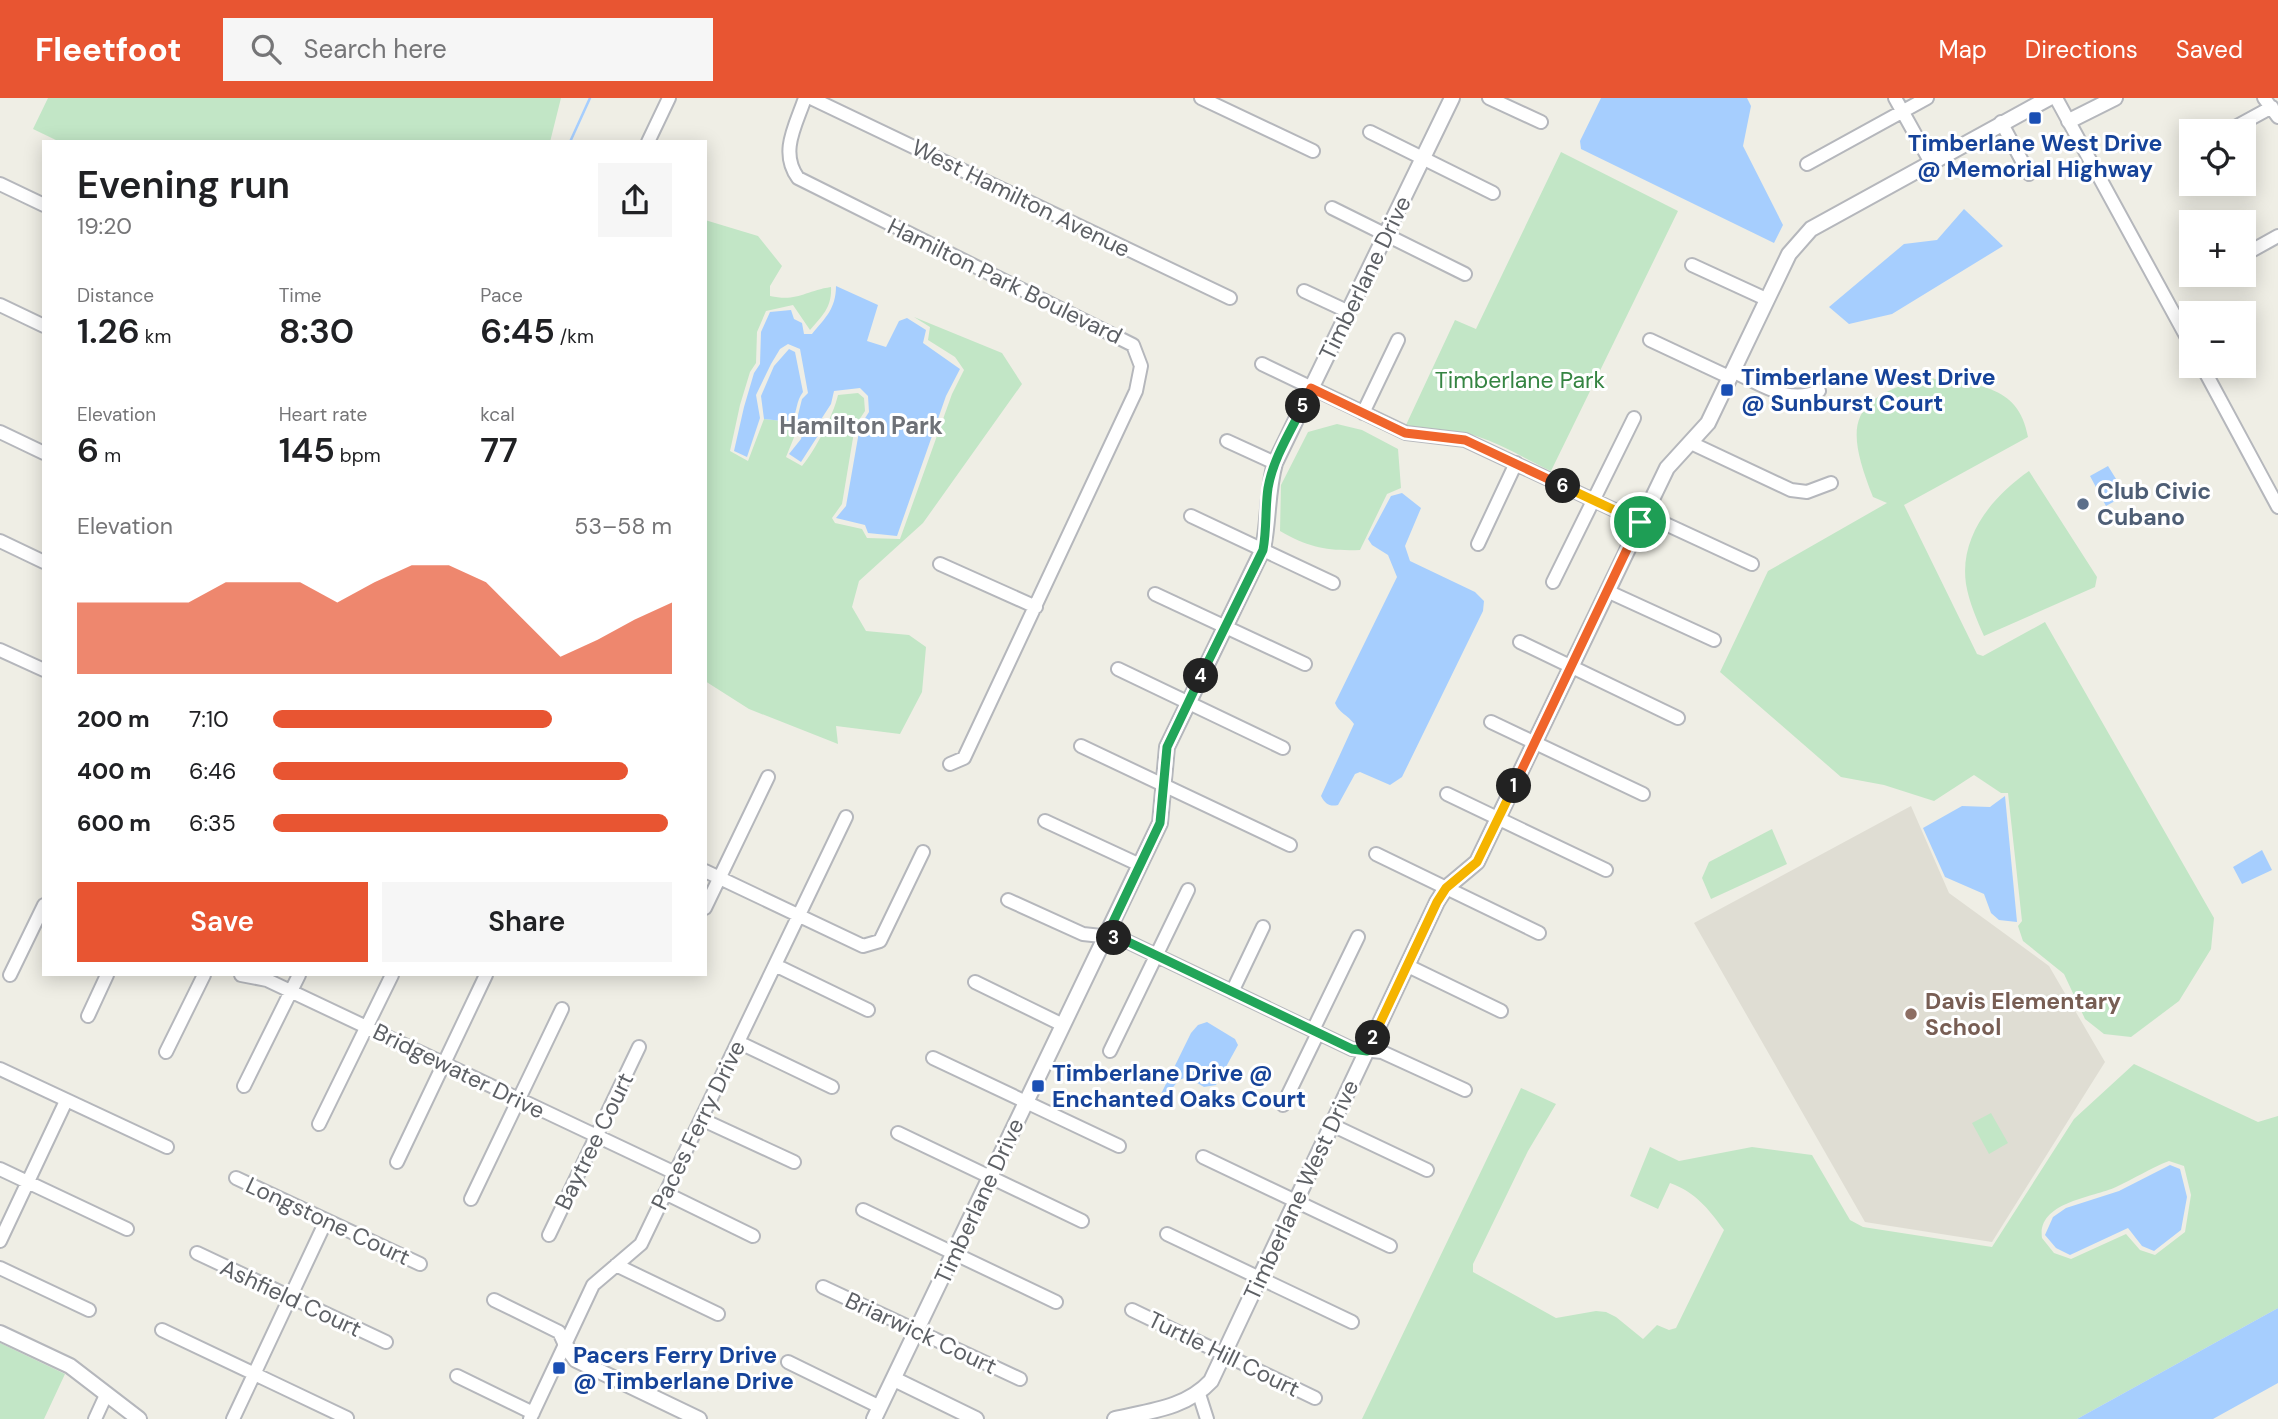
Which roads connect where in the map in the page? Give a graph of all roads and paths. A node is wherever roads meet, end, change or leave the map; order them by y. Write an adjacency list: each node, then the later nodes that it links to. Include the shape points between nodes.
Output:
1 (669, 98): 19 (street)
2 (805, 98): 71 (street, Hamilton Park Boulevard, via 788,148 790,167 798,178 1133,345 1141,366 1136,391)
3 (811, 98): 35 (street, West Hamilton Avenue)
4 (1201, 98): 20 (street)
5 (1452, 98): 21 (street, Timberlane Drive)
6 (1489, 98): 16 (street)
7 (1895, 98): 13 (street)
8 (1927, 98): 13 (street)
9 (2049, 98): 17 (street, Timberlane West Drive)
10 (2056, 98): 15 (street)
11 (2115, 98): 15 (street)
12 (2271, 107): 14 (street)
13 (1903, 111): 22 (street); 23 (street)
14 (2250, 119)
15 (2069, 121): 39 (street)
16 (1541, 122)
17 (2001, 122): 22 (street, Timberlane West Drive); 24 (street)
18 (1370, 132): 21 (street)
19 (649, 140)
20 (1313, 151)
21 (1422, 159): 26 (street); 29 (street, Timberlane Drive)
22 (1930, 161): 36 (street, Timberlane West Drive, via 1811,229 1789,254)
23 (1807, 164)
24 (2029, 174)
25 (0, 184): 27 (street)
26 (1493, 192)
27 (42, 204)
28 (1332, 208): 29 (street)
29 (1385, 236): 33 (street); 38 (street, Timberlane Drive)
30 (2278, 236): 31 (street)
31 (2256, 248)
32 (1692, 265): 36 (street)
33 (1465, 274)
34 (1304, 291): 38 (street)
35 (1230, 298)
36 (1766, 299): 44 (street, Timberlane West Drive)
37 (0, 305): 40 (street)
38 (1349, 312): 46 (street, Timberlane Drive)
39 (2179, 323)
40 (42, 325)
41 (1398, 340): 48 (street)
42 (1650, 340): 44 (street)
43 (1262, 364): 46 (street)
44 (1731, 374): 47 (street, via 1789,397 1805,398); 52 (street, Timberlane West Drive, via 1708,423)
45 (2208, 378): 58 (street)
46 (1311, 388): 48 (street); 54 (street, Timberlane Drive)
47 (1819, 391)
48 (1363, 413): 55 (street, via 1405,433 1465,440)
49 (1634, 418): 57 (street)
50 (0, 432): 53 (street)
51 (1227, 441): 54 (street)
52 (1691, 443): 56 (street, via 1791,490 1807,492); 60 (street, Timberlane West Drive, via 1667,468)
53 (42, 452)
54 (1275, 463): 63 (street, Timberlane Drive)
55 (1516, 463): 57 (street); 62 (street)
56 (1831, 483)
57 (1592, 499): 60 (street); 67 (street)
58 (2278, 507)
59 (1191, 516): 63 (street)
60 (1642, 518): 66 (street); 69 (street, Timberlane West Drive)
61 (0, 541): 64 (street)
62 (1478, 544)
63 (1263, 550): 68 (street); 72 (street, Timberlane Drive)
64 (42, 561)
65 (940, 564): 71 (street)
66 (1752, 564)
67 (1553, 582)
68 (1333, 583)
69 (1607, 590): 73 (street); 78 (street, Timberlane West Drive)
70 (1155, 594): 72 (street)
71 (1036, 607): 86 (street, Hamilton Park Boulevard, via 964,758)
72 (1226, 626): 77 (street); 80 (street, Timberlane Drive)
73 (1714, 640)
74 (1520, 642): 78 (street)
75 (0, 650): 76 (street)
76 (42, 664)
77 (1305, 664)
78 (1571, 667): 81 (street); 83 (street, Timberlane West Drive)
79 (1118, 669): 80 (street)
80 (1188, 702): 85 (street); 88 (street, Timberlane Drive, via 1167,747)
81 (1678, 718)
82 (1491, 722): 83 (street)
83 (1535, 743): 90 (street); 92 (street, Timberlane West Drive)
84 (1081, 746): 88 (street)
85 (1283, 748)
86 (950, 764)
87 (768, 777): 100 (street)
88 (1164, 785): 94 (street); 97 (street, Timberlane Drive, via 1160,823)
89 (1447, 794): 92 (street)
90 (1643, 794)
91 (846, 817): 106 (street, Paces Ferry Drive)
92 (1499, 818): 98 (street); 101 (street, Timberlane West Drive, via 1477,862)
93 (1045, 821): 97 (street)
94 (1290, 845)
95 (923, 852): 106 (street, via 880,941 863,946)
96 (1376, 854): 101 (street)
97 (1140, 865): 110 (street, Timberlane Drive)
98 (1606, 870)
99 (707, 872): 100 (street)
100 (720, 878): 104 (street); 106 (street)
101 (1446, 888): 108 (street); 113 (street, Timberlane West Drive)
102 (1188, 890): 111 (street)
103 (1008, 900): 110 (street, via 1083,934)
104 (707, 904)
105 (42, 909): 114 (street)
106 (799, 915): 112 (street, Paces Ferry Drive)
107 (1263, 927): 123 (street)
108 (1539, 933)
109 (1358, 937): 130 (street)
110 (1105, 939): 111 (street, via 1120,938); 128 (street, Timberlane Drive)
111 (1155, 955): 123 (street); 133 (street)
112 (775, 965): 125 (street); 131 (street, Paces Ferry Drive)
113 (1408, 966): 126 (street); 134 (street, Timberlane West Drive)
114 (10, 975)
115 (107, 976): 127 (street)
116 (204, 976): 135 (street)
117 (246, 976): 122 (street, Bridgewater Drive)
118 (298, 976): 122 (street)
119 (392, 976): 129 (street)
120 (486, 976): 137 (street)
121 (975, 982): 128 (street)
122 (291, 991): 129 (street, Bridgewater Drive); 139 (street)
123 (1232, 992): 130 (street)
124 (562, 1009): 142 (street)
125 (868, 1010)
126 (1502, 1011)
127 (88, 1016)
128 (1063, 1025): 144 (street, Timberlane Drive)
129 (366, 1027): 137 (street, Bridgewater Drive); 147 (street)
130 (1316, 1032): 134 (street); 145 (street)
131 (738, 1042): 140 (street); 146 (street, Paces Ferry Drive)
132 (639, 1047): 150 (street, Baytree Court)
133 (1110, 1051)
134 (1367, 1051): 141 (street, via 1382,1052); 148 (street, Timberlane West Drive)
135 (166, 1052)
136 (933, 1058): 144 (street)
137 (443, 1064): 142 (street, Bridgewater Drive); 154 (street)
138 (0, 1069): 143 (street)
139 (244, 1087)
140 (832, 1087)
141 (1465, 1090)
142 (519, 1100): 150 (street, Bridgewater Drive); 163 (street)
143 (66, 1101): 152 (street); 161 (street)
144 (1026, 1102): 151 (street); 159 (street, Timberlane Drive)
145 (1283, 1105)
146 (701, 1119): 155 (street); 158 (street, Paces Ferry Drive)
147 (319, 1124)
148 (1332, 1125): 157 (street); 164 (street, Timberlane West Drive)
149 (898, 1133): 159 (street)
150 (596, 1137): 158 (street, Bridgewater Drive); 170 (street, Baytree Court)
151 (1119, 1146)
152 (167, 1147)
153 (1203, 1157): 164 (street)
154 (397, 1161)
155 (794, 1162)
156 (0, 1169): 161 (street)
157 (1427, 1170)
158 (675, 1174): 162 (street, Paces Ferry Drive)
159 (991, 1177): 167 (street); 175 (street, Timberlane Drive)
160 (236, 1178): 166 (street, Longstone Court)
161 (28, 1182): 168 (street); 172 (street)
162 (665, 1193): 171 (street); 177 (street, Paces Ferry Drive, via 640,1244)
163 (471, 1199)
164 (1296, 1201): 173 (street); 179 (street, Timberlane West Drive)
165 (863, 1210): 175 (street)
166 (326, 1221): 176 (street, Longstone Court); 181 (street)
167 (1082, 1221)
168 (127, 1229)
169 (1167, 1234): 179 (street)
170 (549, 1235)
171 (753, 1236)
172 (0, 1241)
173 (1390, 1246)
174 (197, 1252): 181 (street, Ashfield Court)
175 (954, 1254): 183 (street); 189 (street, Timberlane Drive)
176 (420, 1264)
177 (616, 1265): 186 (street); 192 (street, Paces Ferry Drive, via 593,1285)
178 (0, 1268): 184 (street)
179 (1260, 1278): 187 (street); 193 (street, Timberlane West Drive)
180 (823, 1287): 189 (street, Briarwick Court)
181 (291, 1297): 191 (street, Ashfield Court); 195 (street)
182 (494, 1300): 192 (street, via 559,1332)
183 (1056, 1302)
184 (89, 1310)
185 (1132, 1310): 193 (street, Turtle Hill Court)
186 (718, 1314)
187 (1352, 1322)
188 (162, 1330): 195 (street)
189 (918, 1330): 197 (street, Timberlane Drive); 198 (street, Briarwick Court)
190 (0, 1333): 200 (street, via 70,1366)
191 (386, 1342)
192 (565, 1345): 203 (street, Paces Ferry Drive); 209 (street, via 576,1360)
193 (1224, 1354): 199 (street, Timberlane West Drive); 201 (street, Turtle Hill Court)
194 (788, 1362): 202 (street)
195 (255, 1373): 204 (street); 208 (street)
196 (457, 1376): 203 (street)
197 (894, 1379): 202 (street, Timberlane Drive); 210 (street)
198 (1020, 1379)
199 (1199, 1394): 205 (street, via 1182,1403); 211 (street)
200 (106, 1395): 206 (street); 207 (street)
201 (1315, 1398)
202 (877, 1413)
203 (532, 1416)
204 (347, 1418)
205 (1120, 1418)
206 (95, 1419)
207 (139, 1419)
208 (233, 1419)
209 (699, 1419)
210 (974, 1419)
211 (1207, 1419)

